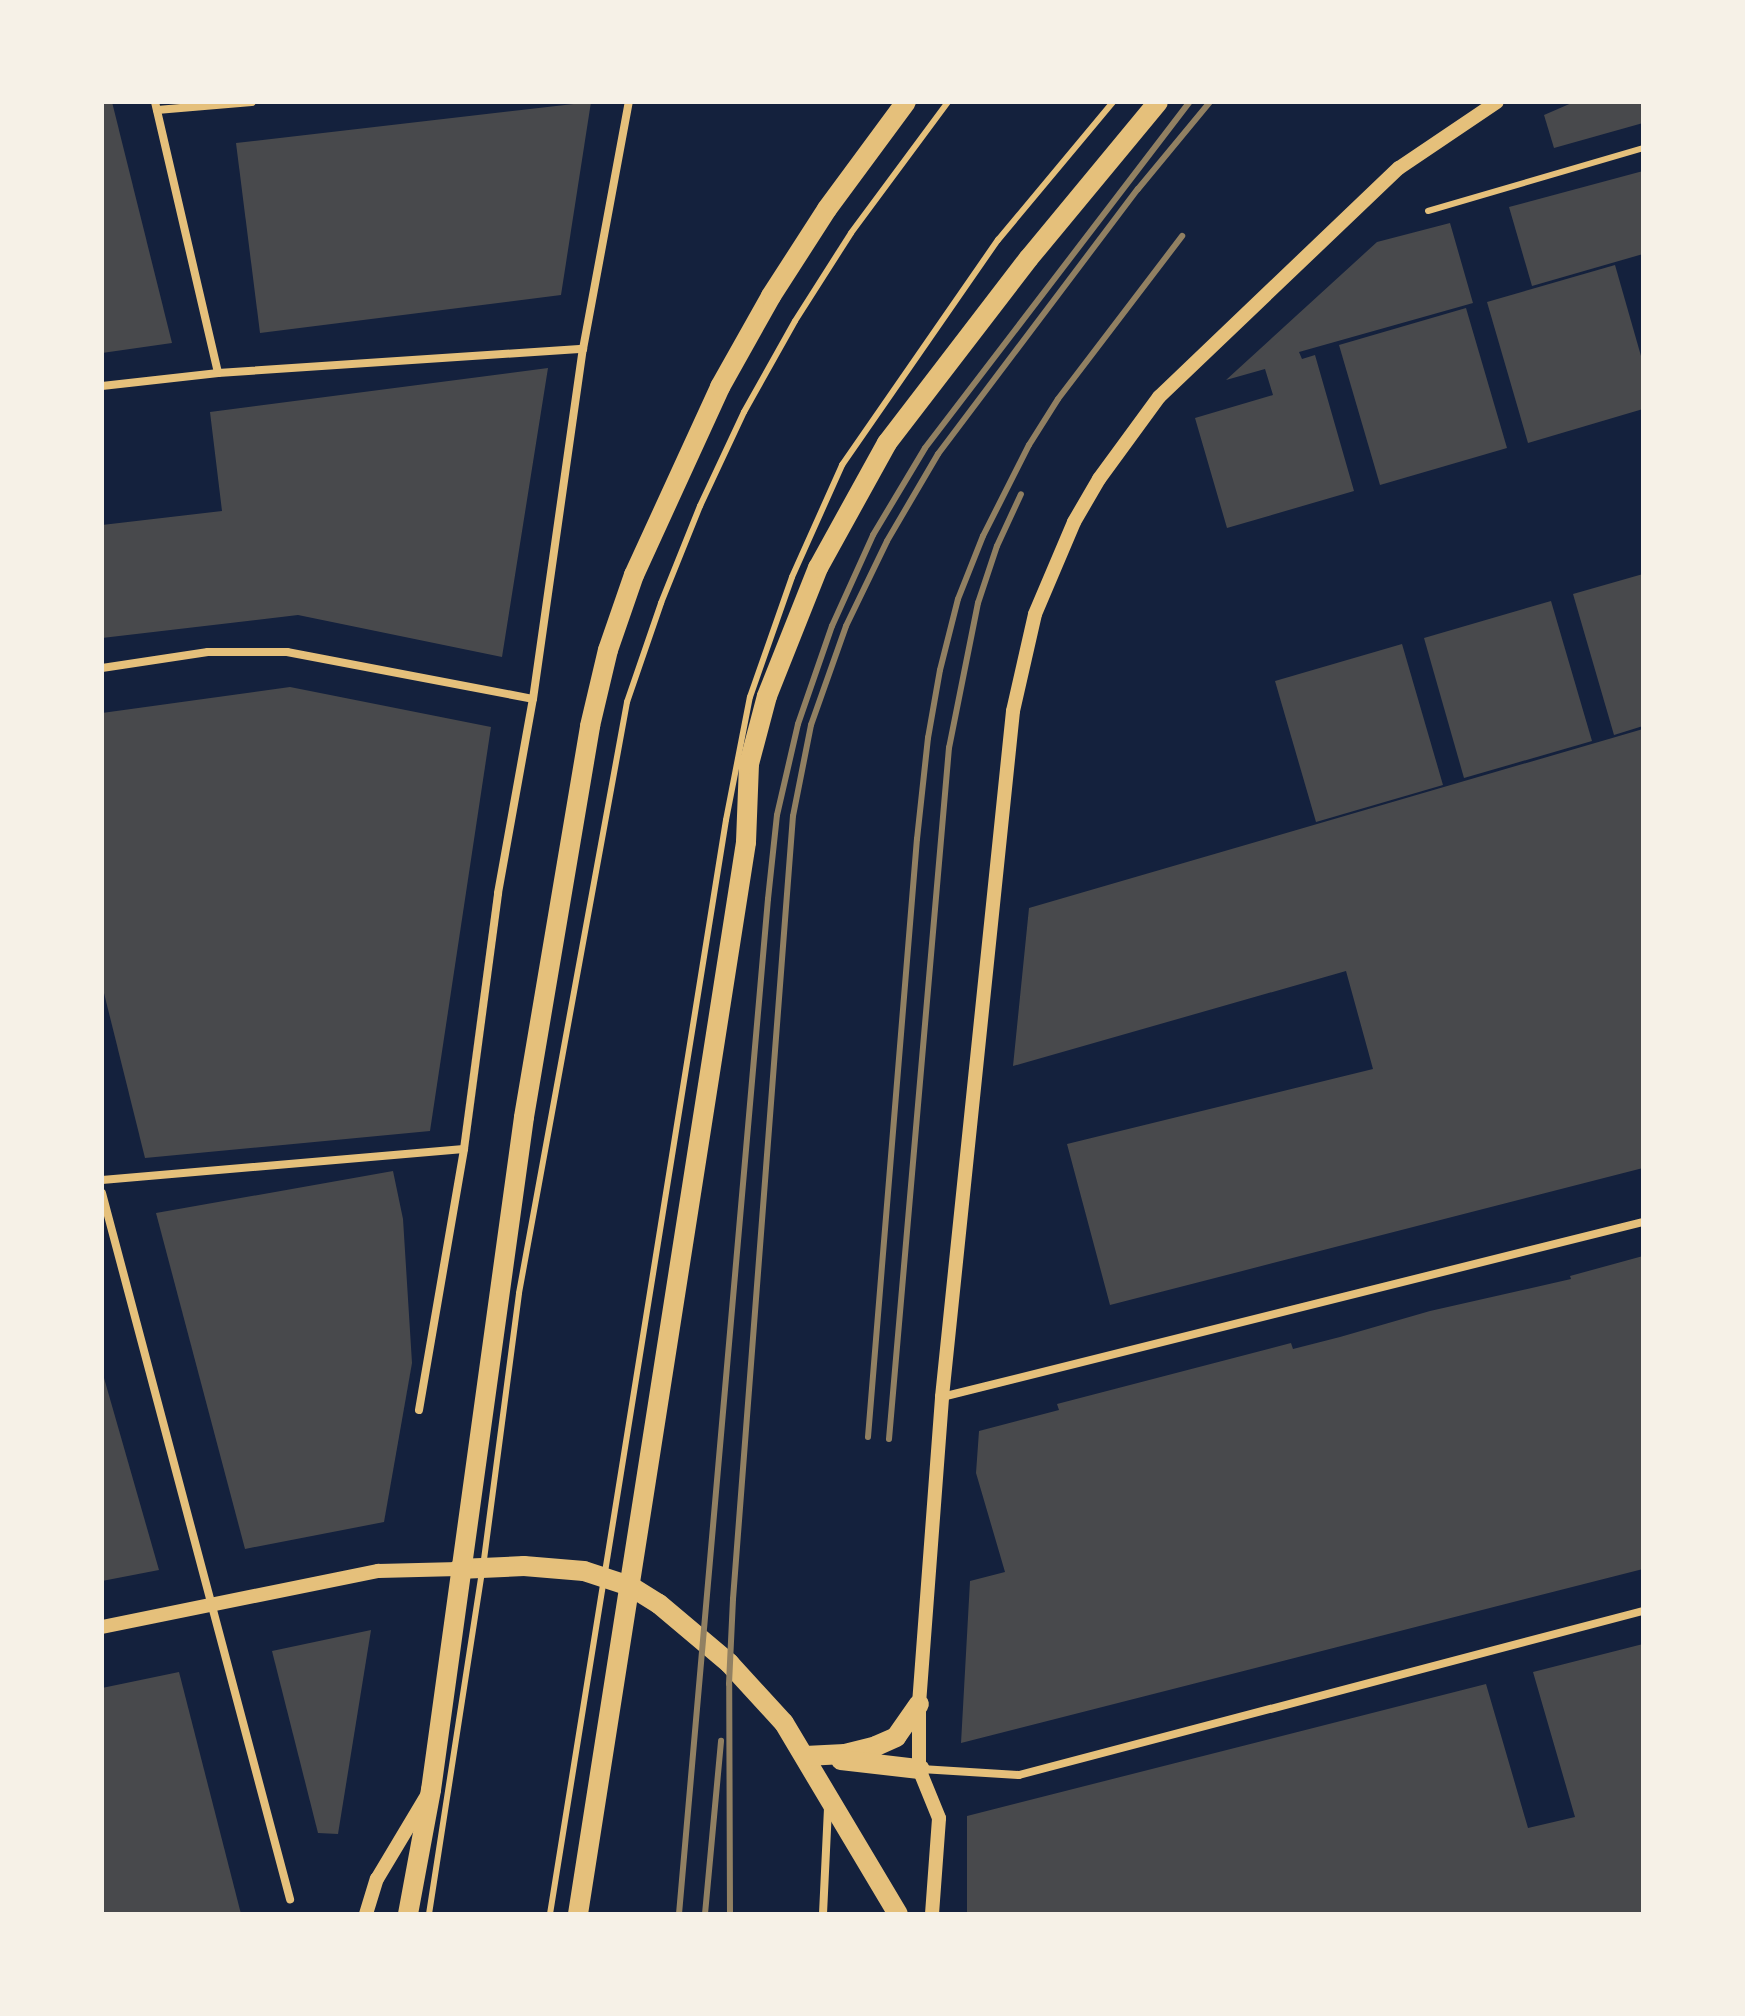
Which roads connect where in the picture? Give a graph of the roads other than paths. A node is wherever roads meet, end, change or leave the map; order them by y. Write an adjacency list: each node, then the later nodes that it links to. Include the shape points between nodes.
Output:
1 (252, 102): 8 (street)
2 (629, 102): 11 (street)
3 (906, 102): 23 (main road, via 827,209 720,387 657,520 608,650 590,726 524,1117)
4 (948, 102): 22 (lane, via 851,233 744,412 672,575 627,702 519,1293)
5 (1113, 102): 24 (lane, via 998,240 842,465 769,636 736,758)
6 (1158, 102): 25 (main road, via 887,443 818,568 788,636 749,764 746,842)
7 (1497, 102): 20 (street, via 1399,168 1159,397 1099,479 1052,567 1022,662 1013,711)
8 (156, 106): 12 (street)
9 (1643, 148): 10 (lane)
10 (1428, 211)
11 (583, 349): 12 (street); 15 (street)
12 (218, 373): 13 (street)
13 (102, 386)
14 (102, 668): 15 (street, via 208,652 287,652)
15 (533, 699): 16 (street, via 498,893)
16 (464, 1149): 17 (street); 21 (street)
17 (102, 1180)
18 (102, 1193): 26 (street)
19 (1643, 1222): 20 (street)
20 (942, 1397): 29 (street)
21 (419, 1410)
22 (483, 1567): 23 (main road); 24 (main road); 37 (lane)
23 (459, 1569): 26 (street, via 378,1571); 32 (main road)
24 (605, 1575): 25 (main road); 38 (lane)
25 (630, 1586): 30 (main road, via 729,1663 784,1723); 39 (main road)
26 (210, 1605): 28 (street); 34 (street)
27 (1643, 1611): 31 (street, via 1019,1775)
28 (102, 1627)
29 (919, 1704): 30 (main road, via 896,1737 845,1754); 31 (street)
30 (805, 1756): 31 (main road); 33 (main road)
31 (919, 1769): 42 (street, via 939,1818)
32 (431, 1790): 35 (street, via 377,1879); 36 (main road)
33 (829, 1795): 40 (street); 41 (main road)
34 (290, 1899)
35 (366, 1914)
36 (408, 1914)
37 (429, 1914)
38 (550, 1914)
39 (578, 1914)
40 (823, 1914)
41 (898, 1914)
42 (932, 1914)

